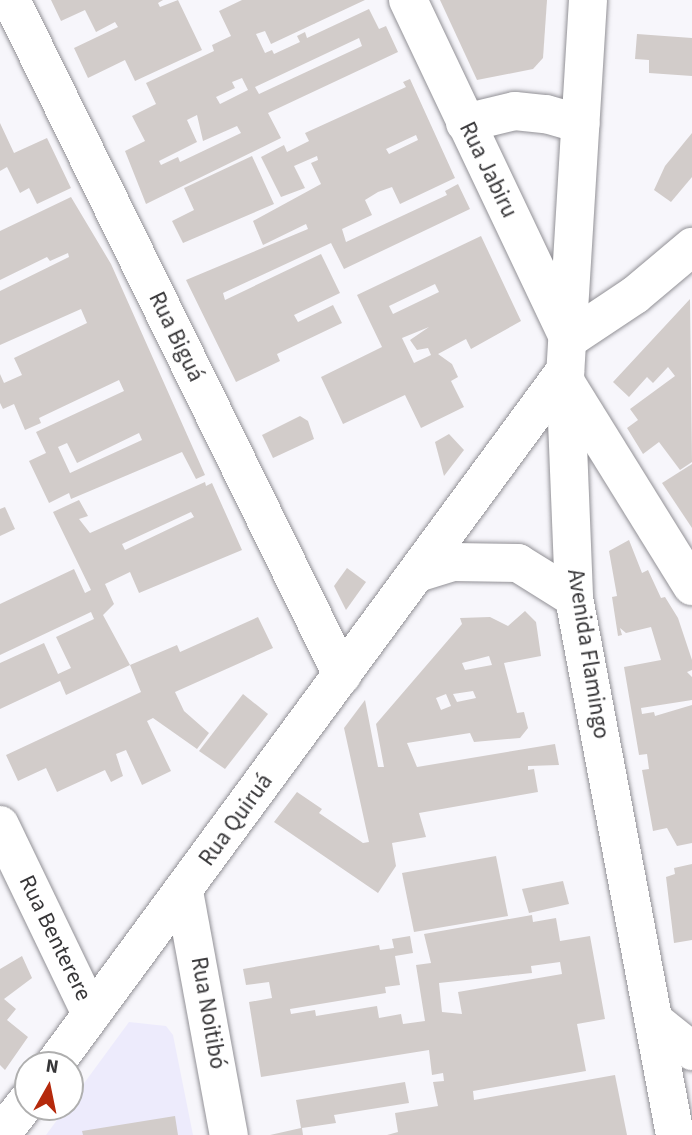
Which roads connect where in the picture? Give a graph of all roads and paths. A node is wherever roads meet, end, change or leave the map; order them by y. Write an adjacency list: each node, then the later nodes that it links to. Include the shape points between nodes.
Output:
1 (11, 0): 11 (street, Rua Biguá)
2 (408, 0): 4 (street, Rua Jabiru)
3 (588, 0): 5 (street, Avenida Flamingo)
4 (465, 123): 5 (street, via 515,111); 7 (street, Rua Jabiru)
5 (581, 124): 7 (street, Avenida Flamingo)
6 (692, 247): 7 (street, via 635,295)
7 (567, 364): 8 (street, Rua Quiruá); 9 (street, Rua Jabiru); 10 (street, Avenida Flamingo)
8 (417, 573): 10 (street, via 453,562 518,563); 11 (street, Rua Quiruá)
9 (692, 586)
10 (574, 598): 15 (street, Avenida Flamingo)
11 (342, 675): 13 (street, Rua Quiruá)
12 (0, 825): 14 (street, Rua Benterere)
13 (184, 891): 14 (street, Rua Quiruá); 20 (street, Rua Noitibó)
14 (92, 1014): 16 (street, Rua Quiruá)
15 (657, 1023): 17 (street); 21 (street, Avenida Flamingo)
16 (64, 1051)
17 (692, 1051)
18 (14, 1118): 19 (street)
19 (1, 1135)
20 (229, 1135)
21 (675, 1135)

